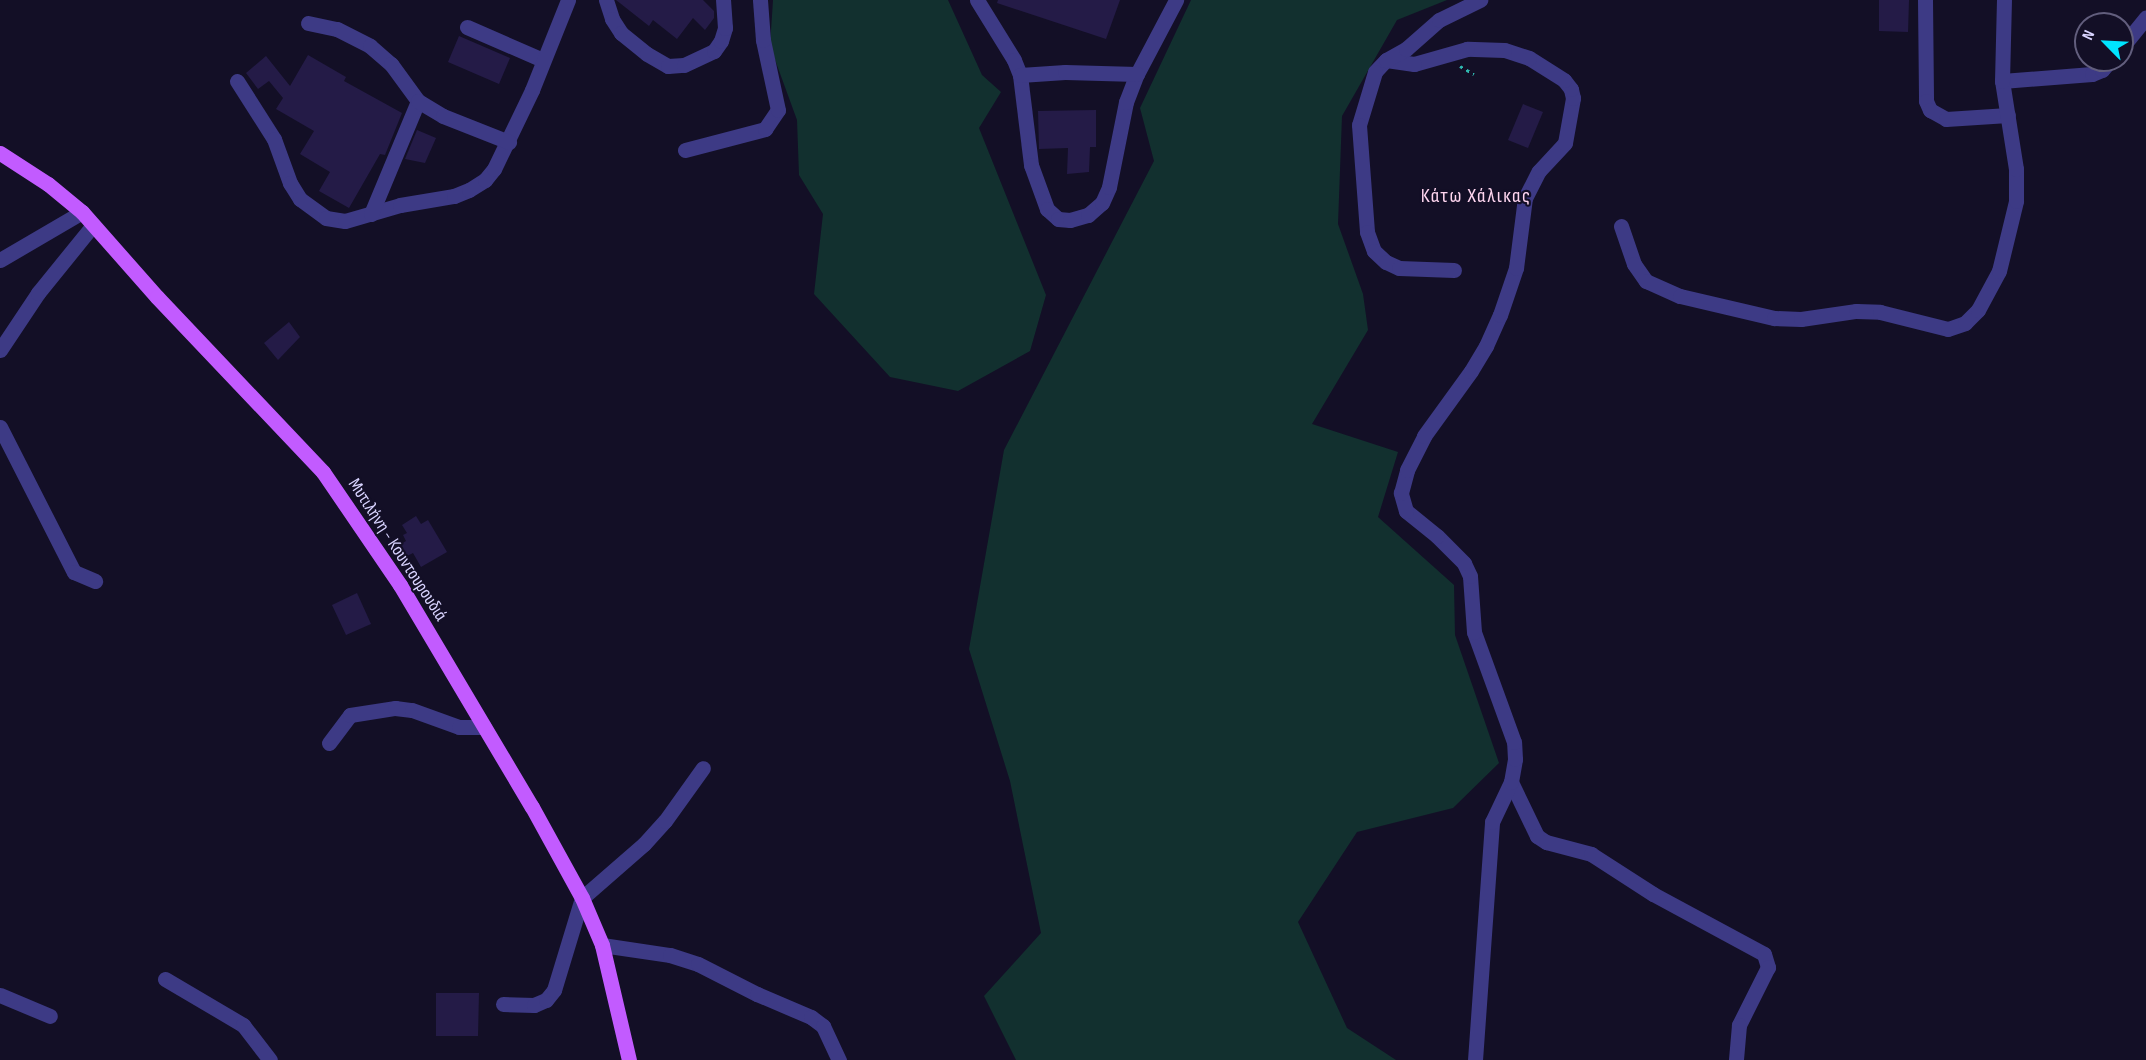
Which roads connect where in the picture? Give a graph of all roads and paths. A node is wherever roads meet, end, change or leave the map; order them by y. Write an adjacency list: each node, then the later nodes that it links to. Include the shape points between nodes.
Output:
1 (568, 0): 14 (street)
2 (606, 0): 3 (street, via 621,33 668,66 684,65 714,51 725,28)
3 (723, 0)
4 (760, 0): 24 (street, via 763,40 778,110 765,129)
5 (977, 0): 18 (street)
6 (1176, 0): 17 (street)
7 (1480, 0): 15 (street, via 1439,20 1406,49)
8 (1925, 0): 22 (street, via 1926,101 1930,111 1946,119)
9 (2004, 0): 20 (street)
10 (2146, 17): 13 (street)
11 (308, 23): 21 (street, via 337,28 370,46 390,64)
12 (467, 27): 14 (street)
13 (2134, 32)
14 (543, 60): 23 (street)
15 (1386, 60): 31 (street, via 1375,72 1359,125 1367,232 1374,251 1399,268); 38 (street, via 1414,64 1467,49 1504,50 1529,58 1564,80 1573,98 1565,143 1539,171 1525,198 1516,268 1500,315 1481,354 1424,436 1407,470 1401,493 1406,511 1451,549 1470,576 1474,632 1514,742)
16 (2097, 72): 20 (street)
17 (1137, 74): 18 (street); 18 (street, via 1126,102 1109,187 1102,203 1088,215 1070,220 1058,219 1047,208 1031,165)
18 (1020, 75)
19 (237, 81): 27 (street, via 273,139 300,199 326,218 345,221)
20 (2002, 81): 22 (street)
21 (418, 101): 23 (street, via 443,116); 27 (street)
22 (2008, 115): 29 (street, via 2016,201 1999,271 1978,310 1965,323 1948,329 1872,312 1774,318 1680,297 1646,281 1634,264)
23 (509, 142): 27 (street, via 485,180 469,190)
24 (685, 150)
25 (0, 153): 26 (main road, Μυτιλήνη - Κουντουρουδιά)
26 (82, 212): 28 (main road, Μυτιλήνη - Κουντουρουδιά); 30 (street)
27 (371, 214)
28 (93, 225): 32 (street, via 38,293); 35 (main road, Μυτιλήνη - Κουντουρουδιά, via 323,472 400,585)
29 (1621, 226)
30 (0, 260)
31 (1454, 270)
32 (0, 350)
33 (0, 427): 34 (street, via 74,572)
34 (95, 581)
35 (484, 727): 36 (street, via 459,727 395,708 350,715); 39 (main road, Μυτιλήνη - Κουντουρουδιά)
36 (329, 743)
37 (703, 768): 39 (street, via 644,844)
38 (1511, 782): 48 (street, via 1492,822); 49 (street, via 1537,836 1591,854 1653,894 1764,954 1768,967 1739,1025)
39 (582, 898): 40 (main road, Μυτιλήνη - Κουντουρουδιά); 43 (street, via 554,990 546,1000 534,1005)
40 (602, 945): 46 (main road, Μυτιλήνη - Κουντουρουδιά); 47 (street, via 670,955 698,964 811,1017 823,1026)
41 (165, 979): 45 (street, via 243,1025)
42 (0, 995): 44 (street)
43 (503, 1004)
44 (50, 1016)
45 (270, 1060)
46 (629, 1060)
47 (839, 1060)
48 (1475, 1060)
49 (1736, 1060)

